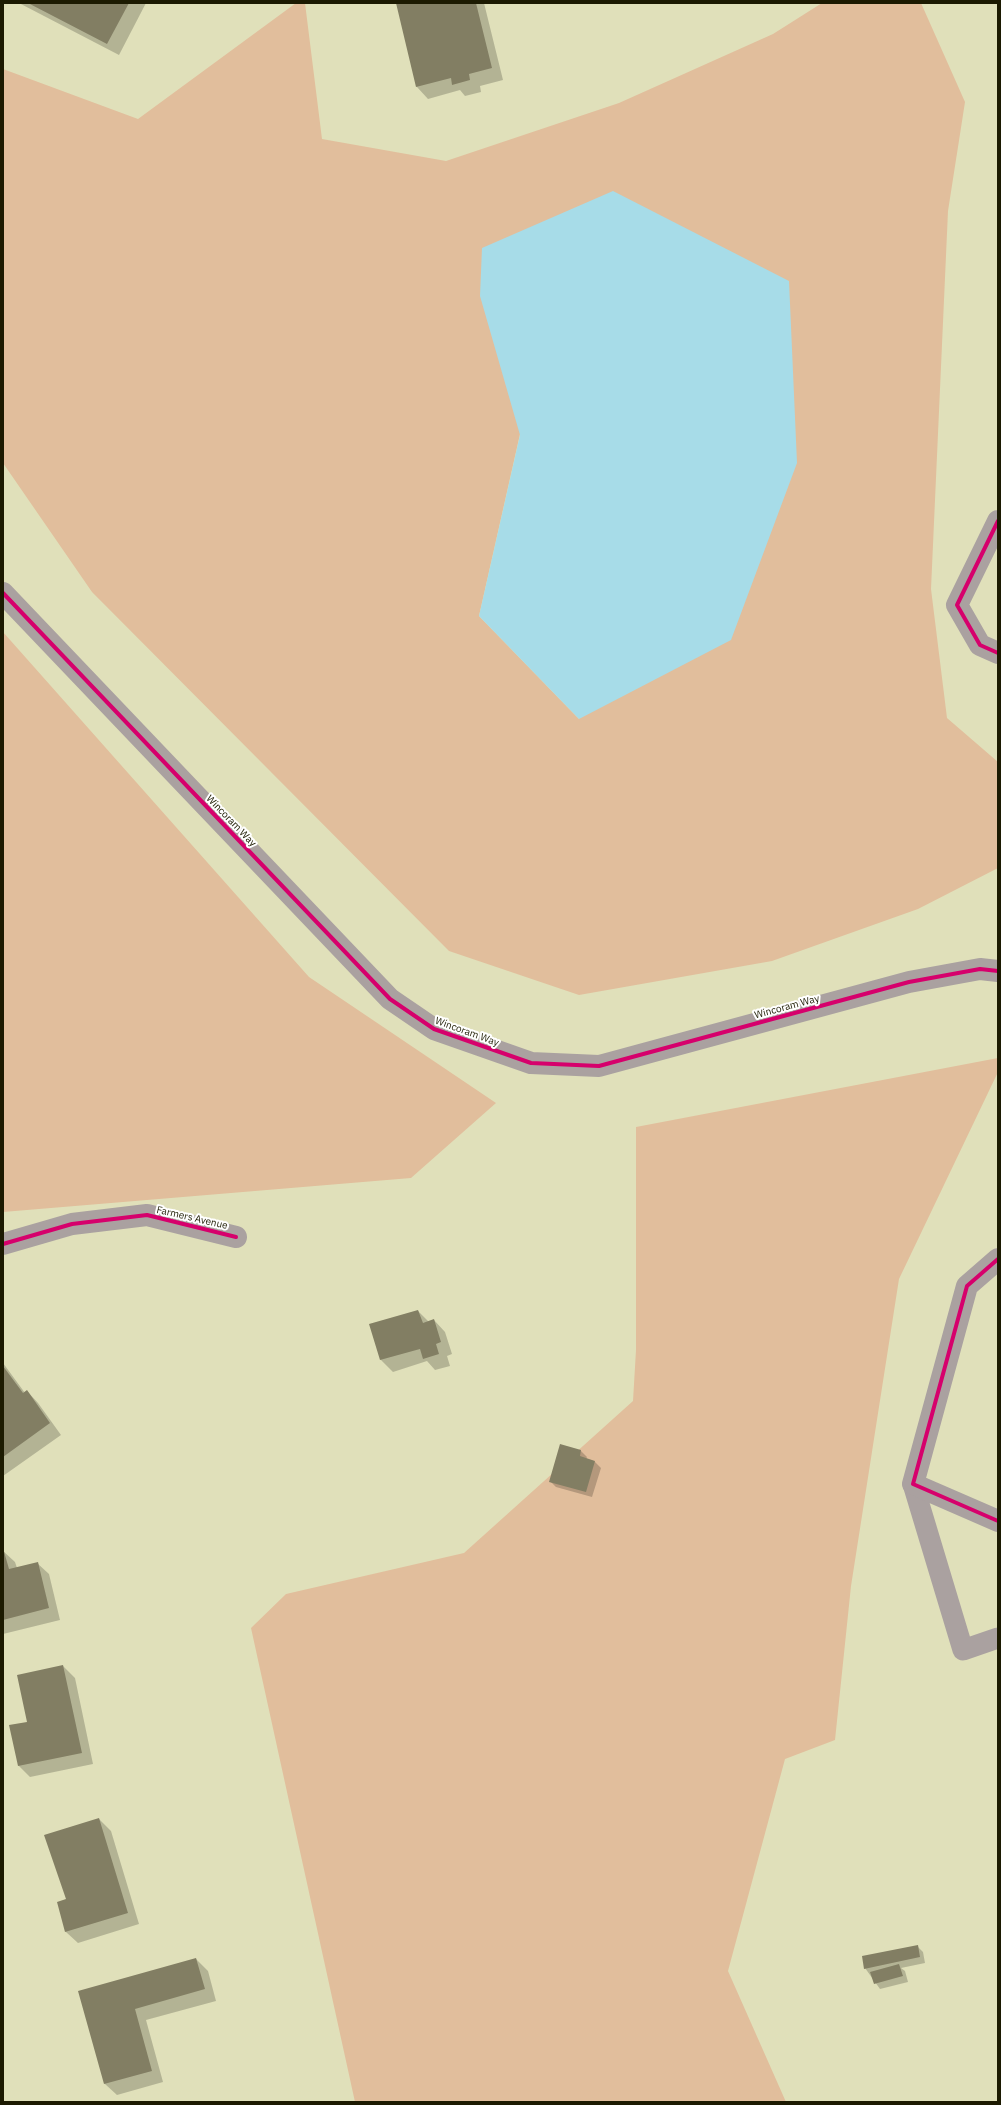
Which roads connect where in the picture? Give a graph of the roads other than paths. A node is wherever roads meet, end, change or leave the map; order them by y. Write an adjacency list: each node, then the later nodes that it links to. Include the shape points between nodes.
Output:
1 (998, 521): 3 (street, via 956,605 980,645)
2 (3, 593): 4 (street, Wincoram Way, via 390,999 434,1029 531,1063 599,1066 909,982 980,969)
3 (998, 653)
4 (998, 971)
5 (236, 1236): 6 (street, Farmers Avenue, via 147,1215 72,1224)
6 (3, 1244)
7 (998, 1259): 8 (street, via 967,1286)
8 (913, 1484): 9 (street); 10 (lane, via 963,1650)
9 (998, 1521)
10 (998, 1638)

